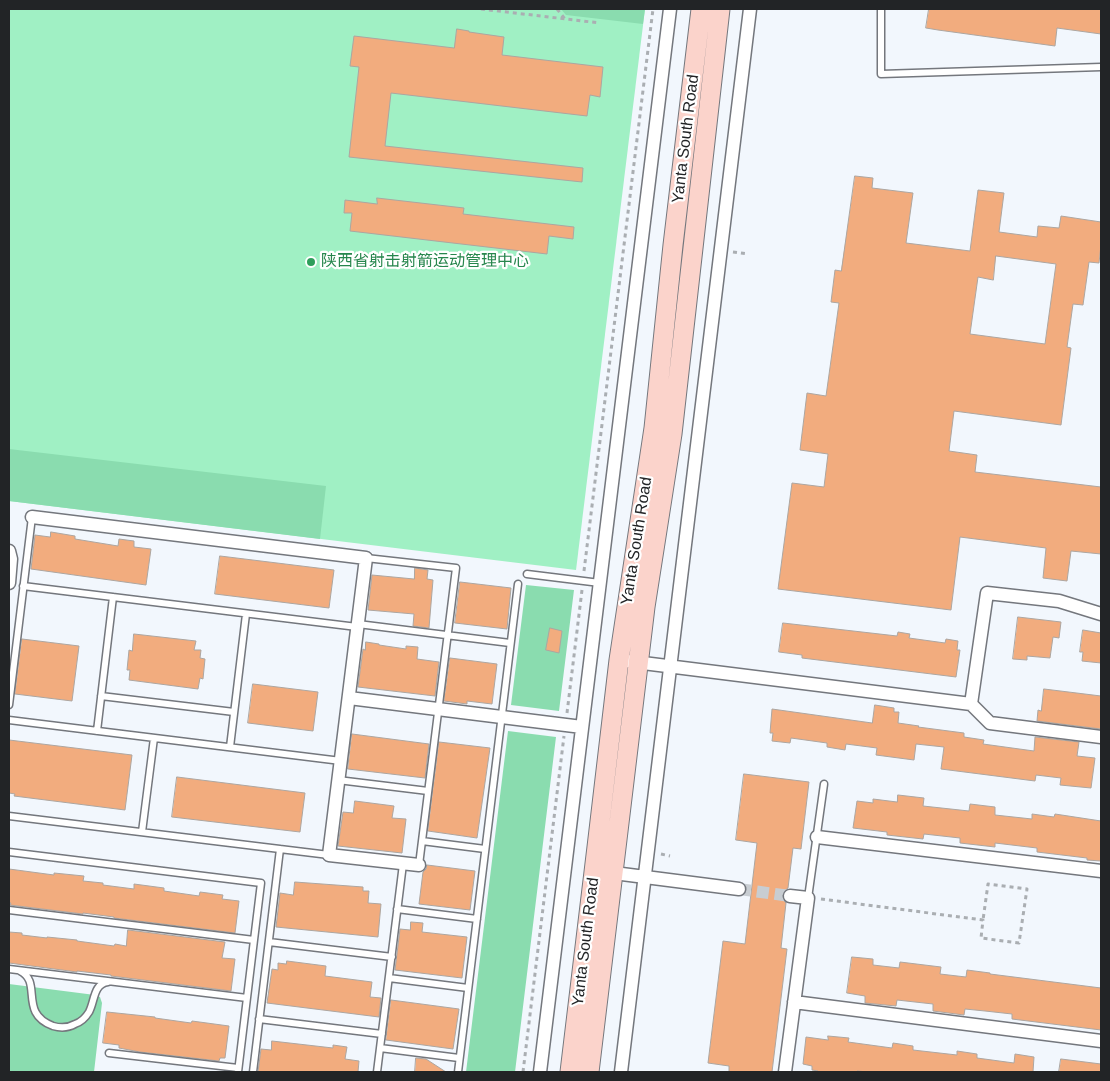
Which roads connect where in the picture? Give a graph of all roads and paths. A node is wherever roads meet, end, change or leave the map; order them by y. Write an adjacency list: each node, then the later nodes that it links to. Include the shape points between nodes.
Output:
1 (481, 9): 2 (path)
2 (488, 9): 10 (path)
3 (557, 9): 11 (path)
4 (654, 9): 18 (path)
5 (670, 9): 21 (street)
6 (701, 9): 29 (main road, Yanta South Road, via 654,428)
7 (720, 9): 30 (main road, Yanta South Road, via 672,434)
8 (750, 9): 31 (street)
9 (881, 9): 13 (lane, via 881,74)
10 (516, 11): 11 (path)
11 (566, 19): 12 (path)
12 (600, 23)
13 (1101, 67)
14 (32, 517): 16 (street); 22 (lane)
15 (9, 551): 19 (street, via 12,559)
16 (366, 558): 26 (street); 27 (lane, via 456,568)
17 (527, 574): 18 (lane)
18 (583, 581): 21 (lane); 40 (path)
19 (9, 583)
20 (518, 584): 28 (lane)
21 (600, 584): 41 (street)
22 (23, 586): 23 (lane); 35 (lane)
23 (113, 597): 24 (lane); 32 (lane)
24 (246, 614): 26 (lane); 37 (lane)
25 (1101, 614): 34 (street, via 1059,601 987,593)
26 (357, 626): 27 (lane); 33 (street)
27 (448, 635): 28 (lane); 36 (lane)
28 (510, 642): 38 (lane)
29 (618, 660): 30 (street); 91 (main road, Yanta South Road)
30 (638, 661): 31 (street); 61 (main road, Yanta South Road)
31 (670, 666): 34 (street); 62 (street)
32 (101, 696): 37 (lane); 42 (lane)
33 (348, 698): 36 (street); 46 (street)
34 (971, 704): 43 (street, via 990,723)
35 (9, 705)
36 (438, 709): 38 (street); 49 (lane)
37 (234, 712): 45 (lane)
38 (501, 717): 40 (street); 55 (lane)
39 (9, 720): 42 (lane)
40 (566, 725): 41 (street); 89 (path)
41 (582, 727): 90 (street)
42 (96, 731): 44 (lane)
43 (1101, 737)
44 (154, 738): 45 (lane); 51 (lane)
45 (230, 747): 46 (lane)
46 (341, 761): 47 (street)
47 (338, 780): 49 (lane); 57 (street)
48 (824, 784): 52 (lane)
49 (428, 791): 53 (lane)
50 (9, 816): 51 (lane)
51 (142, 832): 54 (lane)
52 (817, 837): 60 (street); 65 (lane)
53 (422, 841): 55 (lane); 59 (lane)
54 (280, 849): 57 (lane); 71 (lane)
55 (485, 849): 68 (lane)
56 (9, 852): 70 (lane, via 261,883)
57 (329, 855): 58 (street)
58 (403, 864): 59 (street); 66 (lane)
59 (419, 866)
60 (1101, 871)
61 (614, 873): 62 (street); 92 (main road, Yanta South Road)
62 (645, 877): 63 (street); 93 (street)
63 (739, 889)
64 (790, 896): 65 (street)
65 (808, 898): 69 (path); 78 (street)
66 (397, 909): 68 (lane); 72 (lane)
67 (9, 910): 70 (lane)
68 (477, 918): 76 (lane)
69 (983, 920): 69 (path, via 981,938 1019,943 1027,889 988,884)
70 (254, 940): 77 (lane)
71 (269, 942): 72 (lane); 79 (lane)
72 (392, 957): 74 (lane)
73 (12, 969): 75 (lane); 75 (lane, via 28,977 32,1005 38,1016 58,1028 81,1022 89,1013 99,985)
74 (389, 978): 76 (lane); 80 (lane)
75 (112, 982): 77 (lane)
76 (468, 988): 84 (lane)
77 (247, 998): 85 (lane)
78 (794, 1002): 81 (street); 94 (street)
79 (259, 1019): 80 (lane); 86 (lane)
80 (382, 1034): 82 (lane)
81 (1101, 1041)
82 (380, 1048): 84 (lane); 87 (lane)
83 (109, 1053): 85 (lane)
84 (460, 1058): 88 (lane)
85 (238, 1070)
86 (253, 1072)
87 (377, 1072)
88 (458, 1072)
89 (523, 1072)
90 (540, 1072)
91 (570, 1072)
92 (589, 1072)
93 (621, 1072)
94 (785, 1072)

